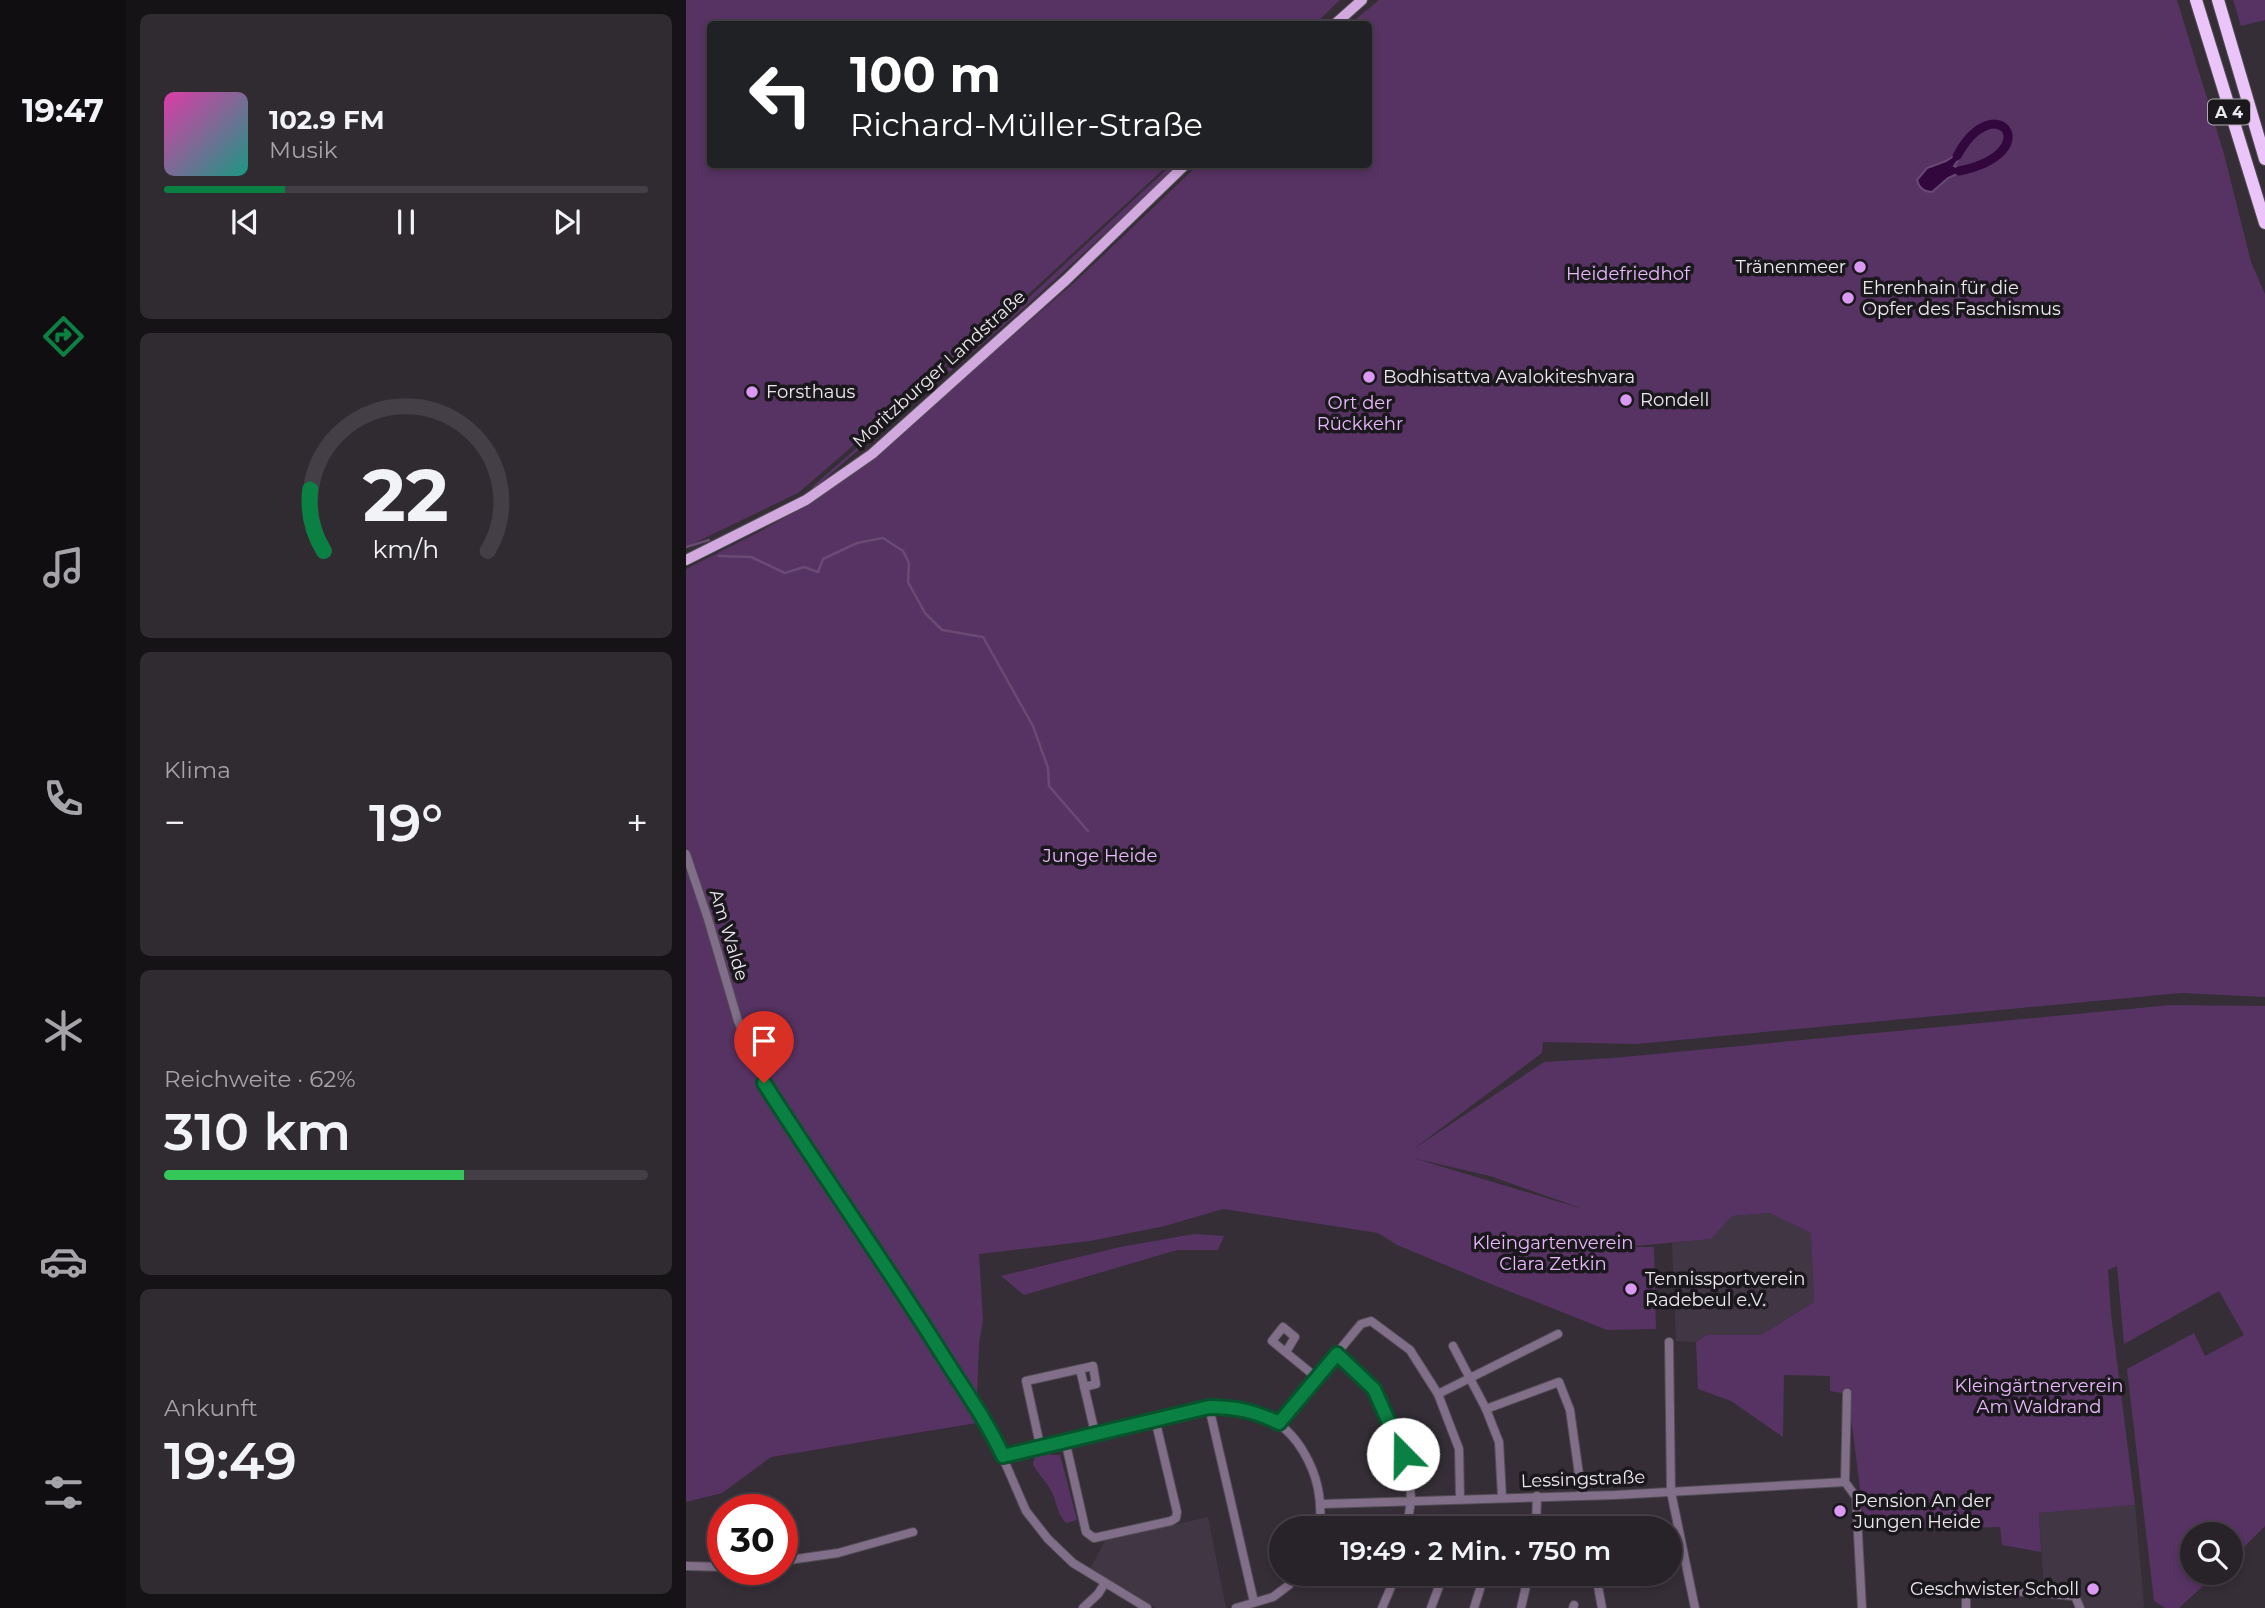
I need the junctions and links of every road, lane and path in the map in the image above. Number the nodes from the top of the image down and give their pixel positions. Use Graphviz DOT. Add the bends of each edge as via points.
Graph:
graph roads {
  1 [pos="1362,0"];
  2 [pos="2196,0"];
  3 [pos="2218,0"];
  4 [pos="1338,21"];
  5 [pos="2265,159"];
  6 [pos="1182,168"];
  7 [pos="2265,223"];
  8 [pos="686,561"];
  9 [pos="686,854"];
  10 [pos="1558,1334"];
  11 [pos="1669,1342"];
  12 [pos="1453,1346"];
  13 [pos="1286,1352"];
  14 [pos="1337,1354"];
  15 [pos="1080,1369"];
  16 [pos="1471,1377"];
  17 [pos="1317,1378"];
  18 [pos="1084,1387"];
  19 [pos="1847,1393"];
  20 [pos="1438,1394"];
  21 [pos="1209,1407"];
  22 [pos="1486,1409"];
  23 [pos="1155,1419"];
  24 [pos="1279,1423"];
  25 [pos="1096,1433"];
  26 [pos="1065,1440"];
  27 [pos="1041,1445"];
  28 [pos="1003,1456"];
  29 [pos="1845,1482"];
  30 [pos="1671,1492"];
  31 [pos="1537,1496"];
  32 [pos="1582,1496"];
  33 [pos="1502,1497"];
  34 [pos="1460,1498"];
  35 [pos="1410,1500"];
  36 [pos="1322,1504"];
  37 [pos="1321,1516"];
  38 [pos="1408,1516"];
  39 [pos="1536,1516"];
  40 [pos="913,1532"];
  41 [pos="798,1558"];
  42 [pos="686,1566"];
  43 [pos="707,1568"];
  44 [pos="1105,1583"];
  45 [pos="1288,1586"];
  46 [pos="1391,1586"];
  47 [pos="1439,1586"];
  48 [pos="1481,1586"];
  49 [pos="1526,1586"];
  50 [pos="1598,1586"];
  51 [pos="1254,1602"];
  52 [pos="1083,1608"];
  53 [pos="1147,1608"];
  54 [pos="1236,1608"];
  55 [pos="1381,1608"];
  56 [pos="1431,1608"];
  57 [pos="1474,1608"];
  58 [pos="1521,1608"];
  59 [pos="1602,1608"];
  60 [pos="1695,1608"];
  61 [pos="1862,1608"];
  62 [pos="1966,1608"];
  63 [pos="2080,1608"];
  1 -- 4 [label="main road"];
  2 -- 7 [label="highway, A 4"];
  3 -- 5 [label="highway, A 4"];
  6 -- 8 [label="main road, Moritzburger Landstraße" via="1066,280 872,454 806,500"];
  9 -- 28 [label="street, Am Walde" via="738,1021 764,1083 908,1299"];
  10 -- 16 [label="street"];
  11 -- 30 [label="street"];
  12 -- 16 [label="street"];
  13 -- 17 [label="street"];
  14 -- 17 [label="street"];
  14 -- 20 [label="street" via="1361,1324 1371,1321 1410,1350"];
  14 -- 35 [label="street" via="1374,1389 1409,1471"];
  15 -- 18 [label="street"];
  15 -- 18 [label="street" via="1093,1366 1096,1384"];
  15 -- 27 [label="street" via="1026,1381"];
  16 -- 20 [label="street"];
  16 -- 22 [label="street"];
  17 -- 24 [label="street"];
  18 -- 25 [label="street"];
  19 -- 29 [label="street"];
  20 -- 34 [label="street" via="1460,1449"];
  21 -- 23 [label="street"];
  21 -- 24 [label="street" via="1236,1407"];
  21 -- 51 [label="street"];
  22 -- 32 [label="street" via="1559,1382 1570,1410"];
  22 -- 33 [label="street" via="1499,1442"];
  23 -- 25 [label="street"];
  23 -- 26 [label="street" via="1177,1512 1171,1521 1090,1536"];
  24 -- 36 [label="street" via="1310,1464"];
  25 -- 26 [label="street"];
  26 -- 27 [label="street"];
  27 -- 28 [label="street"];
  28 -- 44 [label="street, Am Walde" via="1026,1511 1048,1539 1073,1563"];
  29 -- 30 [label="street, Lessingstraße"];
  29 -- 61 [label="street" via="1856,1497"];
  30 -- 32 [label="street, Lessingstraße"];
  30 -- 60 [label="street"];
  31 -- 32 [label="street, Lessingstraße"];
  31 -- 33 [label="street, Lessingstraße"];
  31 -- 39 [label="street"];
  33 -- 34 [label="street, Lessingstraße"];
  34 -- 35 [label="street, Lessingstraße"];
  35 -- 36 [label="street, Lessingstraße"];
  35 -- 38 [label="street"];
  36 -- 37 [label="street"];
  40 -- 41 [label="street" via="838,1553"];
  42 -- 43 [label="street"];
  44 -- 52 [label="street"];
  44 -- 53 [label="street, Am Walde"];
  45 -- 51 [label="street" via="1273,1597"];
  46 -- 55 [label="street"];
  47 -- 56 [label="street"];
  48 -- 57 [label="street"];
  49 -- 58 [label="street"];
  50 -- 59 [label="street"];
  51 -- 54 [label="street"];
  62 -- 63 [label="street" via="1968,1591 1973,1588 2075,1596"];
}
